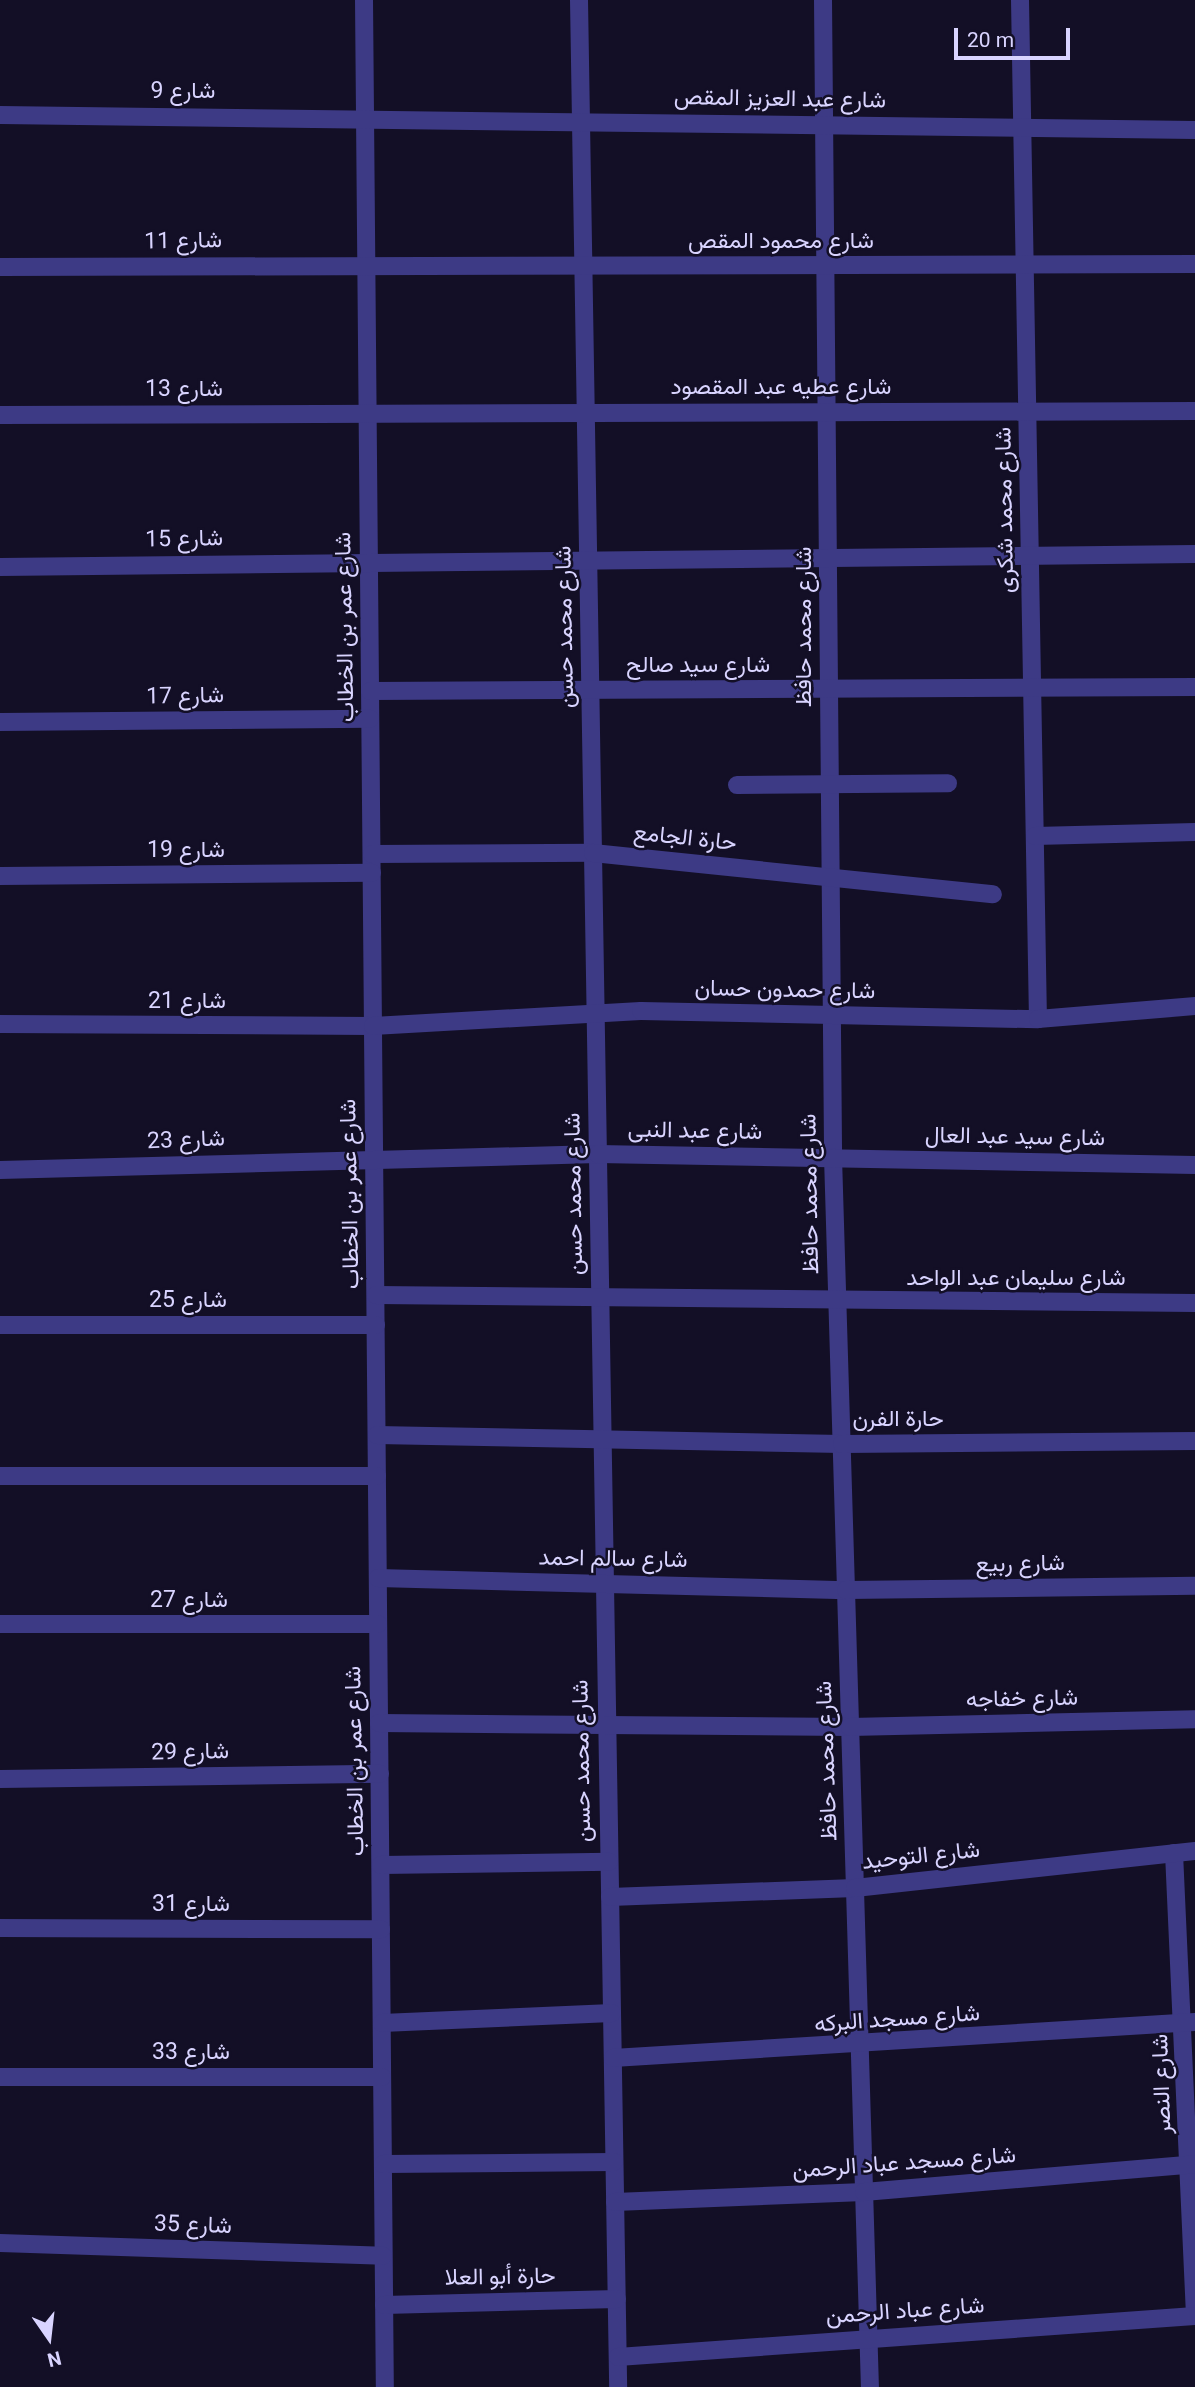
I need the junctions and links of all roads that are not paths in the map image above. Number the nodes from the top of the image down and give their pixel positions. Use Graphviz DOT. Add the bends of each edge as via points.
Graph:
graph roads {
  1 [pos="364,0"];
  2 [pos="579,0"];
  3 [pos="823,0"];
  4 [pos="1020,0"];
  5 [pos="0,115"];
  6 [pos="365,117"];
  7 [pos="581,121"];
  8 [pos="824,124"];
  9 [pos="1022,128"];
  10 [pos="1195,130"];
  11 [pos="366,264"];
  12 [pos="1195,264"];
  13 [pos="1024,265"];
  14 [pos="825,266"];
  15 [pos="0,267"];
  16 [pos="584,267"];
  17 [pos="827,411"];
  18 [pos="1027,411"];
  19 [pos="1195,411"];
  20 [pos="368,412"];
  21 [pos="586,412"];
  22 [pos="0,415"];
  23 [pos="1195,554"];
  24 [pos="1030,555"];
  25 [pos="828,557"];
  26 [pos="589,558"];
  27 [pos="368,560"];
  28 [pos="0,567"];
  29 [pos="1032,687"];
  30 [pos="1195,687"];
  31 [pos="829,688"];
  32 [pos="590,690"];
  33 [pos="370,691"];
  34 [pos="370,719"];
  35 [pos="0,722"];
  36 [pos="948,783"];
  37 [pos="830,784"];
  38 [pos="737,785"];
  39 [pos="1195,832"];
  40 [pos="1035,836"];
  41 [pos="372,853"];
  42 [pos="593,853"];
  43 [pos="372,873"];
  44 [pos="0,876"];
  45 [pos="831,878"];
  46 [pos="993,894"];
  47 [pos="1195,1006"];
  48 [pos="832,1015"];
  49 [pos="596,1016"];
  50 [pos="1038,1019"];
  51 [pos="0,1024"];
  52 [pos="373,1026"];
  53 [pos="598,1154"];
  54 [pos="833,1157"];
  55 [pos="373,1159"];
  56 [pos="1195,1165"];
  57 [pos="0,1170"];
  58 [pos="376,1295"];
  59 [pos="600,1296"];
  60 [pos="837,1302"];
  61 [pos="1195,1303"];
  62 [pos="0,1325"];
  63 [pos="376,1325"];
  64 [pos="377,1435"];
  65 [pos="602,1436"];
  66 [pos="1195,1441"];
  67 [pos="842,1444"];
  68 [pos="0,1476"];
  69 [pos="377,1476"];
  70 [pos="378,1578"];
  71 [pos="603,1584"];
  72 [pos="1195,1586"];
  73 [pos="846,1590"];
  74 [pos="0,1624"];
  75 [pos="378,1624"];
  76 [pos="1195,1719"];
  77 [pos="379,1723"];
  78 [pos="606,1726"];
  79 [pos="850,1727"];
  80 [pos="380,1774"];
  81 [pos="0,1779"];
  82 [pos="1195,1851"];
  83 [pos="1174,1853"];
  84 [pos="609,1861"];
  85 [pos="380,1865"];
  86 [pos="855,1888"];
  87 [pos="610,1897"];
  88 [pos="0,1928"];
  89 [pos="381,1929"];
  90 [pos="612,2013"];
  91 [pos="382,2023"];
  92 [pos="1190,2023"];
  93 [pos="860,2047"];
  94 [pos="613,2058"];
  95 [pos="0,2077"];
  96 [pos="382,2077"];
  97 [pos="614,2162"];
  98 [pos="1192,2163"];
  99 [pos="383,2164"];
  100 [pos="864,2192"];
  101 [pos="615,2202"];
  102 [pos="0,2243"];
  103 [pos="383,2256"];
  104 [pos="617,2299"];
  105 [pos="384,2305"];
  106 [pos="1195,2314"];
  107 [pos="868,2338"];
  108 [pos="618,2357"];
  109 [pos="385,2387"];
  110 [pos="618,2387"];
  111 [pos="870,2387"];
  1 -- 6 [label="street, شارع عمر بن الخطاب"];
  2 -- 7 [label="street, شارع محمد حسن"];
  3 -- 8 [label="street, شارع محمد حافظ"];
  4 -- 9 [label="street, شارع محمد شكرى"];
  5 -- 6 [label="street, شارع 9"];
  6 -- 7 [label="street, شارع عبد العزيز المقص"];
  6 -- 11 [label="street, شارع عمر بن الخطاب"];
  7 -- 8 [label="street, شارع عبد العزيز المقص"];
  7 -- 16 [label="street, شارع محمد حسن"];
  8 -- 9 [label="street, شارع عبد العزيز المقص"];
  8 -- 14 [label="street, شارع محمد حافظ"];
  9 -- 10 [label="street, شارع عبد العزيز المقص"];
  9 -- 13 [label="street, شارع محمد شكرى"];
  11 -- 15 [label="street, شارع 11"];
  11 -- 16 [label="street, شارع محمود المقص"];
  11 -- 20 [label="street, شارع عمر بن الخطاب"];
  12 -- 13 [label="street, شارع محمود المقص"];
  13 -- 14 [label="street, شارع محمود المقص"];
  13 -- 18 [label="street, شارع محمد شكرى"];
  14 -- 16 [label="street, شارع محمود المقص"];
  14 -- 17 [label="street, شارع محمد حافظ"];
  16 -- 21 [label="street, شارع محمد حسن"];
  17 -- 18 [label="street, شارع عطيه عبد المقصود"];
  17 -- 21 [label="street, شارع عطيه عبد المقصود"];
  17 -- 25 [label="street, شارع محمد حافظ"];
  18 -- 19 [label="street, شارع عطيه عبد المقصود"];
  18 -- 24 [label="street, شارع محمد شكرى"];
  20 -- 21 [label="street, شارع عطيه عبد المقصود"];
  20 -- 22 [label="street, شارع 13"];
  20 -- 27 [label="street, شارع عمر بن الخطاب"];
  21 -- 26 [label="street, شارع محمد حسن"];
  23 -- 24 [label="street, شارع 15"];
  24 -- 25 [label="street, شارع 15"];
  24 -- 29 [label="street, شارع محمد شكرى"];
  25 -- 26 [label="street, شارع 15"];
  25 -- 31 [label="street, شارع محمد حافظ"];
  26 -- 27 [label="street, شارع 15"];
  26 -- 32 [label="street, شارع محمد حسن"];
  27 -- 28 [label="street, شارع 15"];
  27 -- 33 [label="street, شارع عمر بن الخطاب"];
  29 -- 30 [label="street, شارع سيد صالح"];
  29 -- 31 [label="street, شارع سيد صالح"];
  29 -- 40 [label="street, شارع محمد شكرى"];
  31 -- 32 [label="street, شارع سيد صالح"];
  31 -- 37 [label="street, شارع محمد حافظ"];
  32 -- 33 [label="street, شارع سيد صالح"];
  32 -- 42 [label="street, شارع محمد حسن"];
  33 -- 34 [label="street, شارع عمر بن الخطاب"];
  34 -- 35 [label="street, شارع 17"];
  34 -- 41 [label="street, شارع عمر بن الخطاب"];
  36 -- 37 [label="street"];
  37 -- 38 [label="street"];
  37 -- 45 [label="street, شارع محمد حافظ"];
  39 -- 40 [label="street"];
  40 -- 50 [label="street, شارع محمد شكرى"];
  41 -- 42 [label="street, حارة الجامع"];
  41 -- 43 [label="street, شارع عمر بن الخطاب"];
  42 -- 45 [label="street, حارة الجامع"];
  42 -- 49 [label="street, شارع محمد حسن"];
  43 -- 44 [label="street, شارع 19"];
  43 -- 52 [label="street, شارع عمر بن الخطاب"];
  45 -- 46 [label="street, حارة الجامع"];
  45 -- 48 [label="street, شارع محمد حافظ"];
  47 -- 50 [label="street, شارع حمدون حسان"];
  48 -- 49 [label="street, شارع حمدون حسان"];
  48 -- 50 [label="street, شارع حمدون حسان"];
  48 -- 54 [label="street, شارع محمد حافظ"];
  49 -- 52 [label="street, شارع حمدون حسان"];
  49 -- 53 [label="street, شارع محمد حسن"];
  51 -- 52 [label="street, شارع 21"];
  52 -- 55 [label="street, شارع عمر بن الخطاب"];
  53 -- 54 [label="street, شارع عبد النبى"];
  53 -- 55 [label="street, شارع عبد النبى"];
  53 -- 59 [label="street, شارع محمد حسن"];
  54 -- 56 [label="street, شارع سيد عبد العال"];
  54 -- 60 [label="street, شارع محمد حافظ"];
  55 -- 57 [label="street, شارع 23"];
  55 -- 58 [label="street, شارع عمر بن الخطاب"];
  58 -- 59 [label="street, شارع سليمان عبد الواحد"];
  58 -- 63 [label="street, شارع عمر بن الخطاب"];
  59 -- 60 [label="street, شارع سليمان عبد الواحد"];
  59 -- 65 [label="street, شارع محمد حسن"];
  60 -- 61 [label="street, شارع سليمان عبد الواحد"];
  60 -- 67 [label="street, شارع محمد حافظ"];
  62 -- 63 [label="street, شارع 25"];
  63 -- 64 [label="street, شارع عمر بن الخطاب"];
  64 -- 65 [label="street, حارة الفرن"];
  64 -- 69 [label="street, شارع عمر بن الخطاب"];
  65 -- 67 [label="street, حارة الفرن"];
  65 -- 71 [label="street, شارع محمد حسن"];
  66 -- 67 [label="street, حارة الفرن"];
  67 -- 73 [label="street, شارع محمد حافظ"];
  68 -- 69 [label="street"];
  69 -- 70 [label="street, شارع عمر بن الخطاب"];
  70 -- 71 [label="street, شارع سالم احمد"];
  70 -- 75 [label="street, شارع عمر بن الخطاب"];
  71 -- 73 [label="street, شارع سالم احمد"];
  71 -- 78 [label="street, شارع محمد حسن"];
  72 -- 73 [label="street, شارع ربيع"];
  73 -- 79 [label="street, شارع محمد حافظ"];
  74 -- 75 [label="street, شارع 27"];
  75 -- 77 [label="street, شارع عمر بن الخطاب"];
  76 -- 79 [label="street, شارع خفاجه"];
  77 -- 78 [label="street, شارع خفاجه"];
  77 -- 80 [label="street, شارع عمر بن الخطاب"];
  78 -- 79 [label="street, شارع خفاجه"];
  78 -- 84 [label="street, شارع محمد حسن"];
  79 -- 86 [label="street, شارع محمد حافظ"];
  80 -- 81 [label="street, شارع 29"];
  80 -- 85 [label="street, شارع عمر بن الخطاب"];
  82 -- 83 [label="street, شارع التوحيد"];
  83 -- 86 [label="street, شارع التوحيد"];
  83 -- 92 [label="street, شارع النصر"];
  84 -- 85 [label="street"];
  84 -- 87 [label="street, شارع محمد حسن"];
  85 -- 89 [label="street, شارع عمر بن الخطاب"];
  86 -- 87 [label="street, شارع التوحيد"];
  86 -- 93 [label="street, شارع محمد حافظ"];
  87 -- 90 [label="street, شارع محمد حسن"];
  88 -- 89 [label="street, شارع 31"];
  89 -- 91 [label="street, شارع عمر بن الخطاب"];
  90 -- 91 [label="street"];
  90 -- 94 [label="street, شارع محمد حسن"];
  91 -- 96 [label="street, شارع عمر بن الخطاب"];
  92 -- 93 [label="street, شارع مسجد البركه"];
  92 -- 98 [label="street, شارع النصر"];
  93 -- 94 [label="street, شارع مسجد البركه"];
  93 -- 100 [label="street, شارع محمد حافظ"];
  94 -- 97 [label="street, شارع محمد حسن"];
  95 -- 96 [label="street, شارع 33"];
  96 -- 99 [label="street, شارع عمر بن الخطاب"];
  97 -- 99 [label="street"];
  97 -- 101 [label="street, شارع محمد حسن"];
  98 -- 100 [label="street, شارع مسجد عباد الرحمن"];
  98 -- 106 [label="street, شارع النصر"];
  99 -- 103 [label="street, شارع عمر بن الخطاب"];
  100 -- 101 [label="street, شارع مسجد عباد الرحمن"];
  100 -- 107 [label="street, شارع محمد حافظ"];
  101 -- 104 [label="street, شارع محمد حسن"];
  102 -- 103 [label="street, شارع 35"];
  103 -- 105 [label="street, شارع عمر بن الخطاب"];
  104 -- 105 [label="street, حارة أبو العلا"];
  104 -- 108 [label="street, شارع محمد حسن"];
  105 -- 109 [label="street, شارع عمر بن الخطاب"];
  106 -- 107 [label="street, شارع عباد الرحمن"];
  107 -- 108 [label="street, شارع عباد الرحمن"];
  107 -- 111 [label="street, شارع محمد حافظ"];
  108 -- 110 [label="street, شارع محمد حسن"];
}
